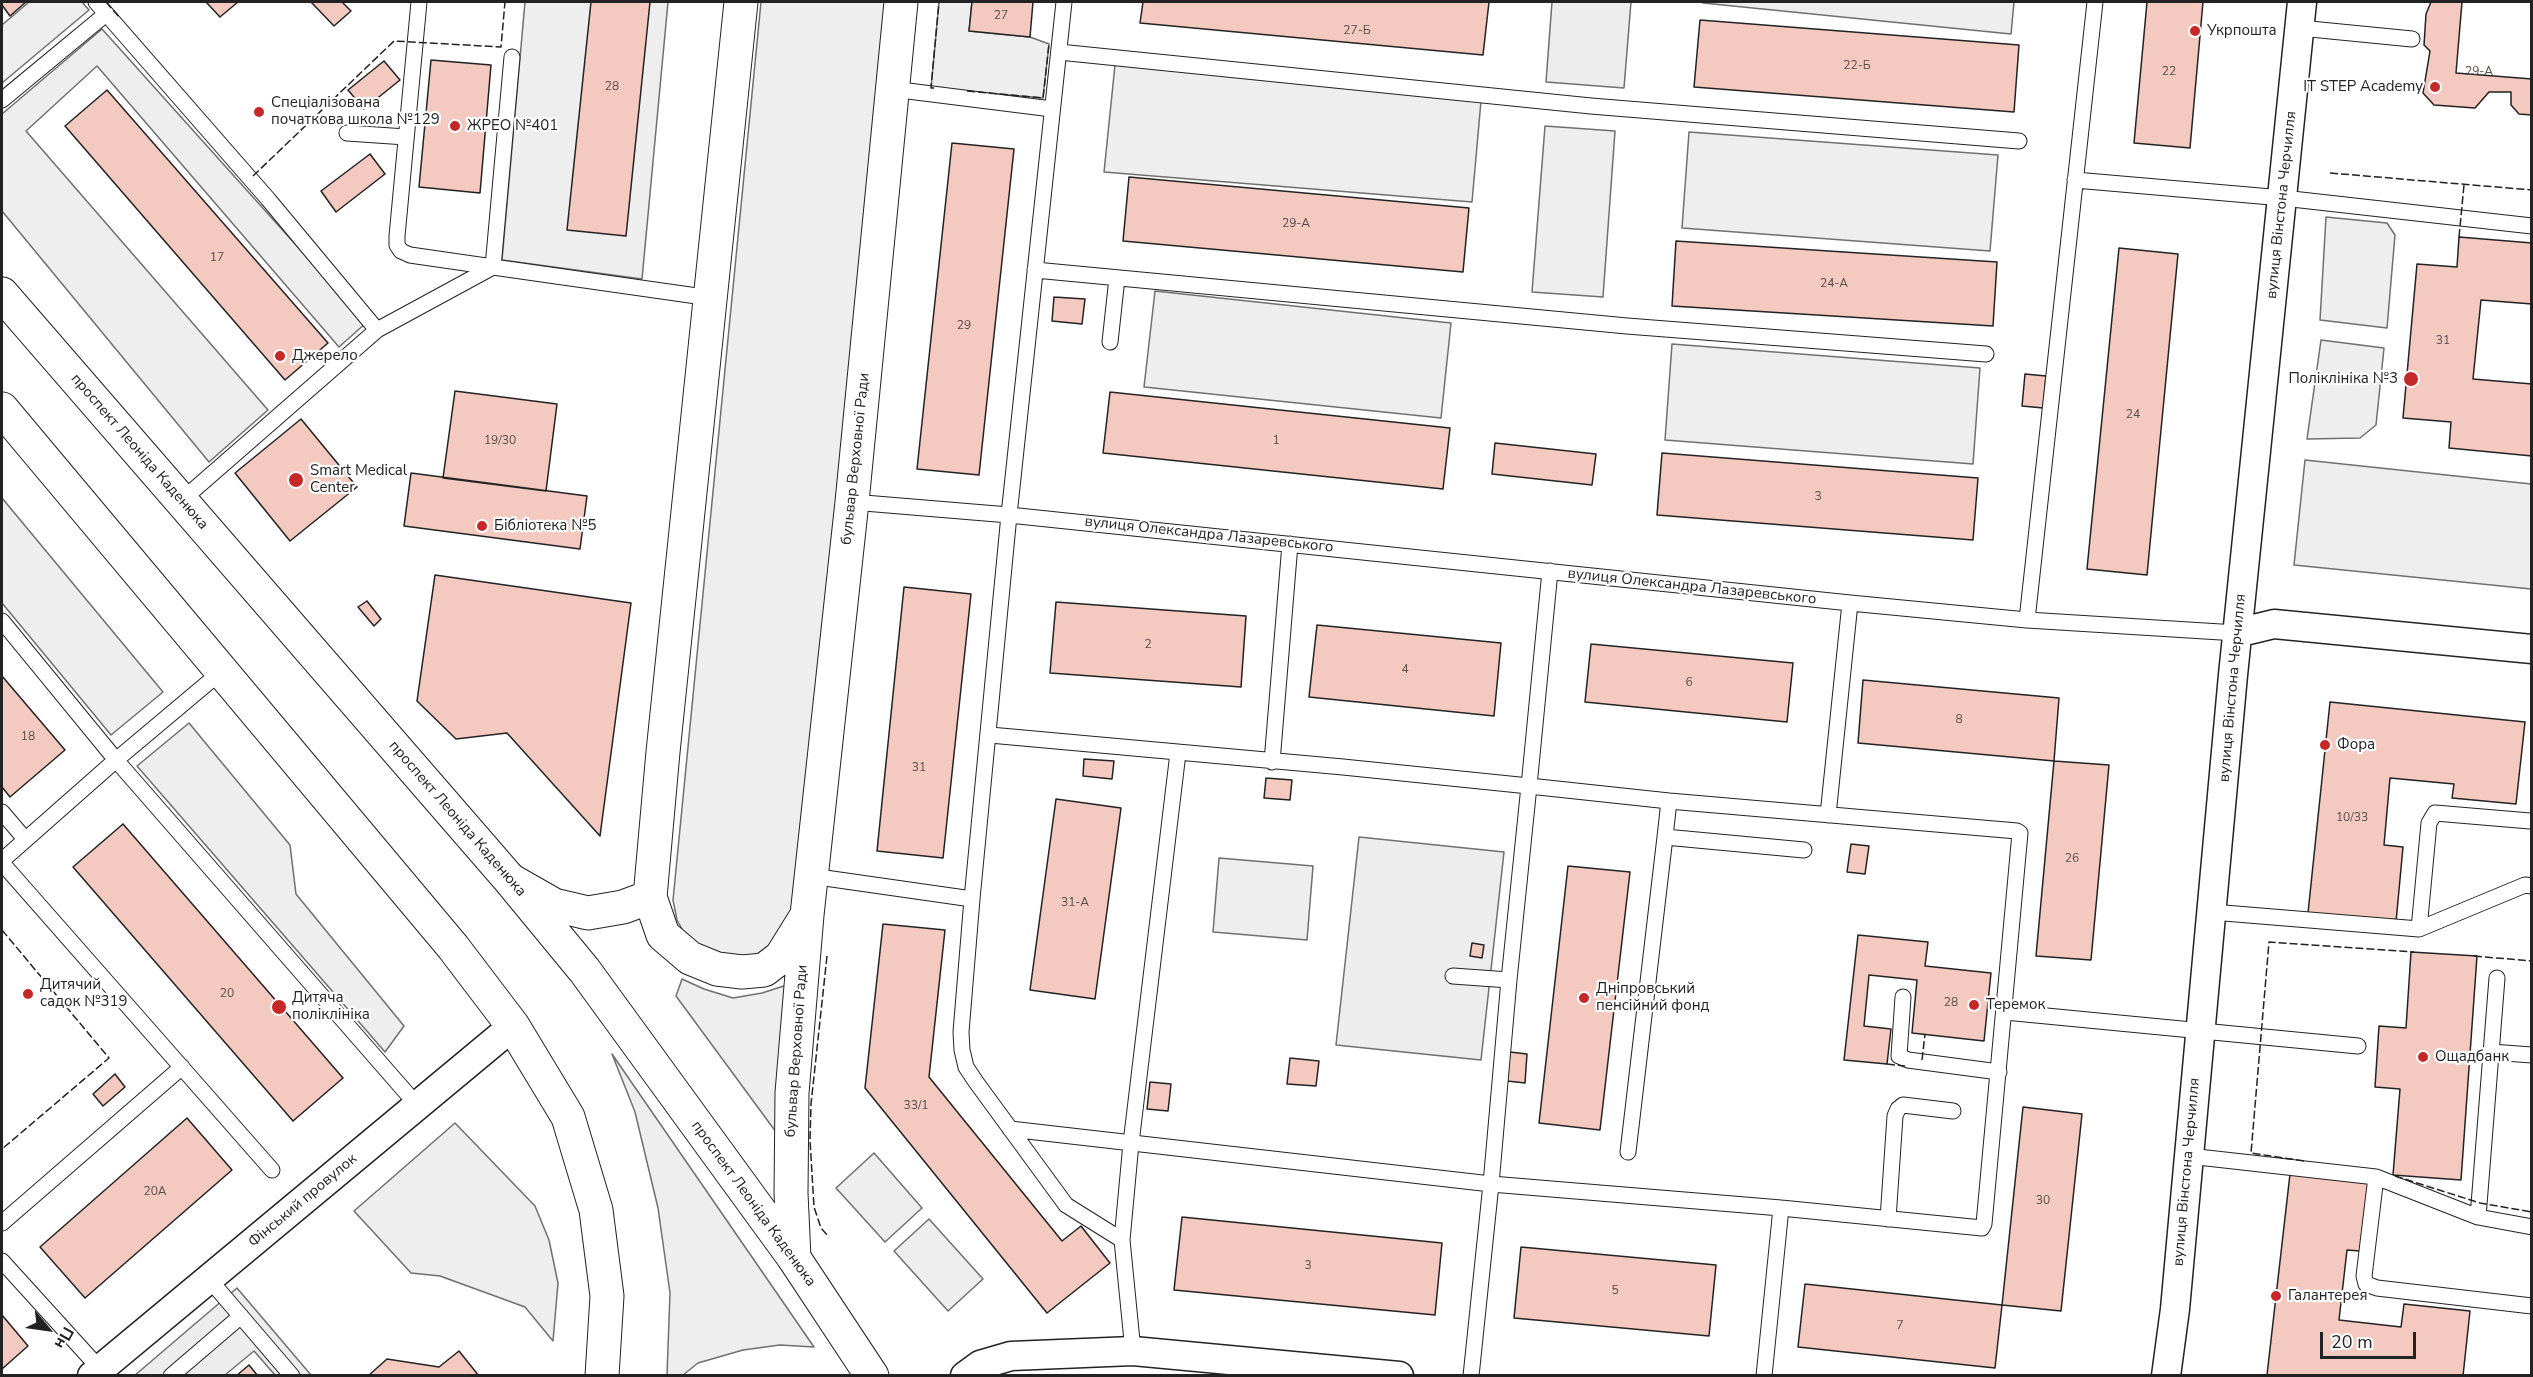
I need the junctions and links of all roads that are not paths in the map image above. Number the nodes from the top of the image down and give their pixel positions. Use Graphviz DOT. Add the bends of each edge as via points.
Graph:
graph roads {
  1 [pos="96,2"];
  2 [pos="419,2"];
  3 [pos="741,2"];
  4 [pos="901,2"];
  5 [pos="1064,2"];
  6 [pos="2095,2"];
  7 [pos="106,14"];
  8 [pos="2301,15"];
  9 [pos="2412,39"];
  10 [pos="1059,52"];
  11 [pos="512,57"];
  12 [pos="892,89"];
  13 [pos="2,100"];
  14 [pos="1052,109"];
  15 [pos="348,133"];
  16 [pos="406,137"];
  17 [pos="2019,141"];
  18 [pos="2075,180"];
  19 [pos="2283,198"];
  20 [pos="2532,226"];
  21 [pos="493,267"];
  22 [pos="1035,270"];
  23 [pos="1117,278"];
  24 [pos="2,294"];
  25 [pos="711,298"];
  26 [pos="377,330"];
  27 [pos="1110,342"];
  28 [pos="1986,354"];
  29 [pos="2,409"];
  30 [pos="181,501"];
  31 [pos="852,502"];
  32 [pos="1009,515"];
  33 [pos="1290,544"];
  34 [pos="1550,571"];
  35 [pos="1850,603"];
  36 [pos="2027,620"];
  37 [pos="2,621"];
  38 [pos="2237,633"];
  39 [pos="2532,649"];
  40 [pos="222,671"];
  41 [pos="990,735"];
  42 [pos="1178,753"];
  43 [pos="116,760"];
  44 [pos="1272,762"];
  45 [pos="1529,786"];
  46 [pos="1669,801"];
  47 [pos="2,812"];
  48 [pos="1828,815"];
  49 [pos="2530,821"];
  50 [pos="1665,837"];
  51 [pos="25,839"];
  52 [pos="1804,850"];
  53 [pos="811,876"];
  54 [pos="510,880"];
  55 [pos="2532,886"];
  56 [pos="650,897"];
  57 [pos="972,899"];
  58 [pos="2212,912"];
  59 [pos="807,915"];
  60 [pos="2419,929"];
  61 [pos="1453,976"];
  62 [pos="2497,978"];
  63 [pos="1509,980"];
  64 [pos="1903,997"];
  65 [pos="2005,1012"];
  66 [pos="513,1026"];
  67 [pos="2201,1032"];
  68 [pos="2358,1046"];
  69 [pos="2492,1052"];
  70 [pos="2532,1055"];
  71 [pos="182,1067"];
  72 [pos="1999,1072"];
  73 [pos="417,1105"];
  74 [pos="1953,1111"];
  75 [pos="1010,1129"];
  76 [pos="1131,1143"];
  77 [pos="1628,1152"];
  78 [pos="2189,1156"];
  79 [pos="272,1170"];
  80 [pos="2376,1177"];
  81 [pos="1491,1184"];
  82 [pos="1781,1208"];
  83 [pos="2478,1217"];
  84 [pos="1888,1219"];
  85 [pos="2,1223"];
  86 [pos="2532,1227"];
  87 [pos="1122,1240"];
  88 [pos="794,1258"];
  89 [pos="2,1261"];
  90 [pos="209,1279"];
  91 [pos="2532,1306"];
  92 [pos="241,1316"];
  93 [pos="1133,1351"];
  94 [pos="96,1372"];
  95 [pos="171,1376"];
  96 [pos="292,1376"];
  97 [pos="602,1376"];
  98 [pos="873,1376"];
  99 [pos="965,1376"];
  100 [pos="1399,1376"];
  101 [pos="1471,1376"];
  102 [pos="1764,1376"];
  103 [pos="2166,1376"];
  1 -- 7 [label="lane"];
  2 -- 16 [label="lane"];
  3 -- 25 [label="main road, бульвар Верховної Ради"];
  4 -- 12 [label="main road, бульвар Верховної Ради"];
  5 -- 10 [label="lane"];
  6 -- 18 [label="lane"];
  7 -- 13 [label="lane"];
  7 -- 26 [label="lane"];
  8 -- 9 [label="lane"];
  8 -- 19 [label="street, вулиця Вінстона Черчилля"];
  10 -- 14 [label="lane"];
  10 -- 17 [label="lane" via="1591,106"];
  11 -- 21 [label="lane"];
  12 -- 14 [label="lane"];
  12 -- 31 [label="main road, бульвар Верховної Ради"];
  14 -- 22 [label="lane"];
  15 -- 16 [label="lane"];
  16 -- 21 [label="lane" via="397,236 401,251"];
  18 -- 19 [label="lane"];
  18 -- 36 [label="lane"];
  19 -- 20 [label="lane"];
  19 -- 38 [label="street, вулиця Вінстона Черчилля"];
  21 -- 25 [label="lane"];
  21 -- 26 [label="lane"];
  22 -- 23 [label="lane"];
  22 -- 32 [label="lane"];
  23 -- 27 [label="lane"];
  23 -- 28 [label="lane" via="1627,326"];
  24 -- 30 [label="main road, проспект Леоніда Каденюка"];
  25 -- 56 [label="main road, бульвар Верховної Ради"];
  26 -- 30 [label="lane"];
  29 -- 40 [label="main road"];
  30 -- 54 [label="main road, проспект Леоніда Каденюка"];
  31 -- 32 [label="lane, вулиця Олександра Лазаревського"];
  31 -- 53 [label="main road, бульвар Верховної Ради"];
  32 -- 33 [label="lane, вулиця Олександра Лазаревського"];
  32 -- 41 [label="lane"];
  33 -- 34 [label="lane, вулиця Олександра Лазаревського"];
  33 -- 44 [label="lane"];
  34 -- 35 [label="lane, вулиця Олександра Лазаревського"];
  34 -- 45 [label="lane"];
  35 -- 36 [label="lane, вулиця Олександра Лазаревського"];
  35 -- 48 [label="lane"];
  36 -- 38 [label="lane, вулиця Олександра Лазаревського"];
  37 -- 43 [label="lane"];
  38 -- 39 [label="street, вулиця Олександра Лазаревського" via="2274,624"];
  38 -- 58 [label="street, вулиця Вінстона Черчилля"];
  40 -- 43 [label="lane"];
  40 -- 66 [label="main road" via="453,947"];
  41 -- 42 [label="lane"];
  41 -- 57 [label="lane"];
  42 -- 44 [label="lane"];
  42 -- 76 [label="lane"];
  43 -- 51 [label="lane"];
  43 -- 73 [label="lane"];
  44 -- 45 [label="lane"];
  45 -- 46 [label="lane"];
  45 -- 63 [label="lane"];
  46 -- 48 [label="lane"];
  46 -- 50 [label="lane"];
  47 -- 51 [label="lane"];
  48 -- 65 [label="lane" via="2020,833"];
  49 -- 60 [label="lane" via="2435,813 2431,817"];
  50 -- 52 [label="lane"];
  50 -- 77 [label="lane"];
  51 -- 71 [label="lane" via="3,864"];
  53 -- 57 [label="lane"];
  53 -- 59 [label="main road, бульвар Верховної Ради"];
  54 -- 56 [label="main road" via="555,905 588,913"];
  54 -- 88 [label="main road, проспект Леоніда Каденюка" via="585,971"];
  55 -- 60 [label="lane" via="2525,885"];
  56 -- 59 [label="main road, бульвар Верховної Ради" via="663,935 690,958 717,969 742,972 764,970 781,957"];
  57 -- 75 [label="lane" via="962,1050 966,1066"];
  58 -- 60 [label="lane"];
  58 -- 67 [label="street, вулиця Вінстона Черчилля"];
  59 -- 88 [label="main road, бульвар Верховної Ради" via="792,1093"];
  61 -- 63 [label="lane"];
  62 -- 69 [label="lane"];
  63 -- 81 [label="lane"];
  64 -- 72 [label="lane" via="1899,1056"];
  65 -- 67 [label="lane"];
  65 -- 72 [label="lane"];
  66 -- 73 [label="street, Фінський провулок"];
  66 -- 97 [label="main road" via="568,1117 596,1210 607,1296"];
  67 -- 68 [label="lane"];
  67 -- 78 [label="street, вулиця Вінстона Черчилля"];
  69 -- 70 [label="lane"];
  69 -- 83 [label="lane"];
  71 -- 79 [label="lane"];
  71 -- 85 [label="lane"];
  72 -- 84 [label="lane" via="1982,1228"];
  73 -- 90 [label="street, Фінський провулок"];
  74 -- 84 [label="lane" via="1903,1106 1898,1109"];
  75 -- 76 [label="lane"];
  75 -- 87 [label="lane" via="1066,1205"];
  76 -- 81 [label="lane"];
  76 -- 87 [label="lane"];
  78 -- 80 [label="lane"];
  78 -- 103 [label="street, вулиця Вінстона Черчилля"];
  80 -- 83 [label="lane"];
  80 -- 91 [label="lane" via="2366,1284"];
  81 -- 82 [label="lane"];
  81 -- 101 [label="lane"];
  82 -- 84 [label="lane"];
  82 -- 102 [label="lane"];
  83 -- 86 [label="lane"];
  87 -- 93 [label="lane"];
  88 -- 98 [label="main road, проспект Леоніда Каденюка"];
  89 -- 94 [label="lane"];
  90 -- 92 [label="lane"];
  90 -- 94 [label="street, Фінський провулок"];
  92 -- 95 [label="lane"];
  92 -- 96 [label="lane"];
  93 -- 99 [label="street" via="1011,1356 980,1365"];
  93 -- 100 [label="street"];
}
